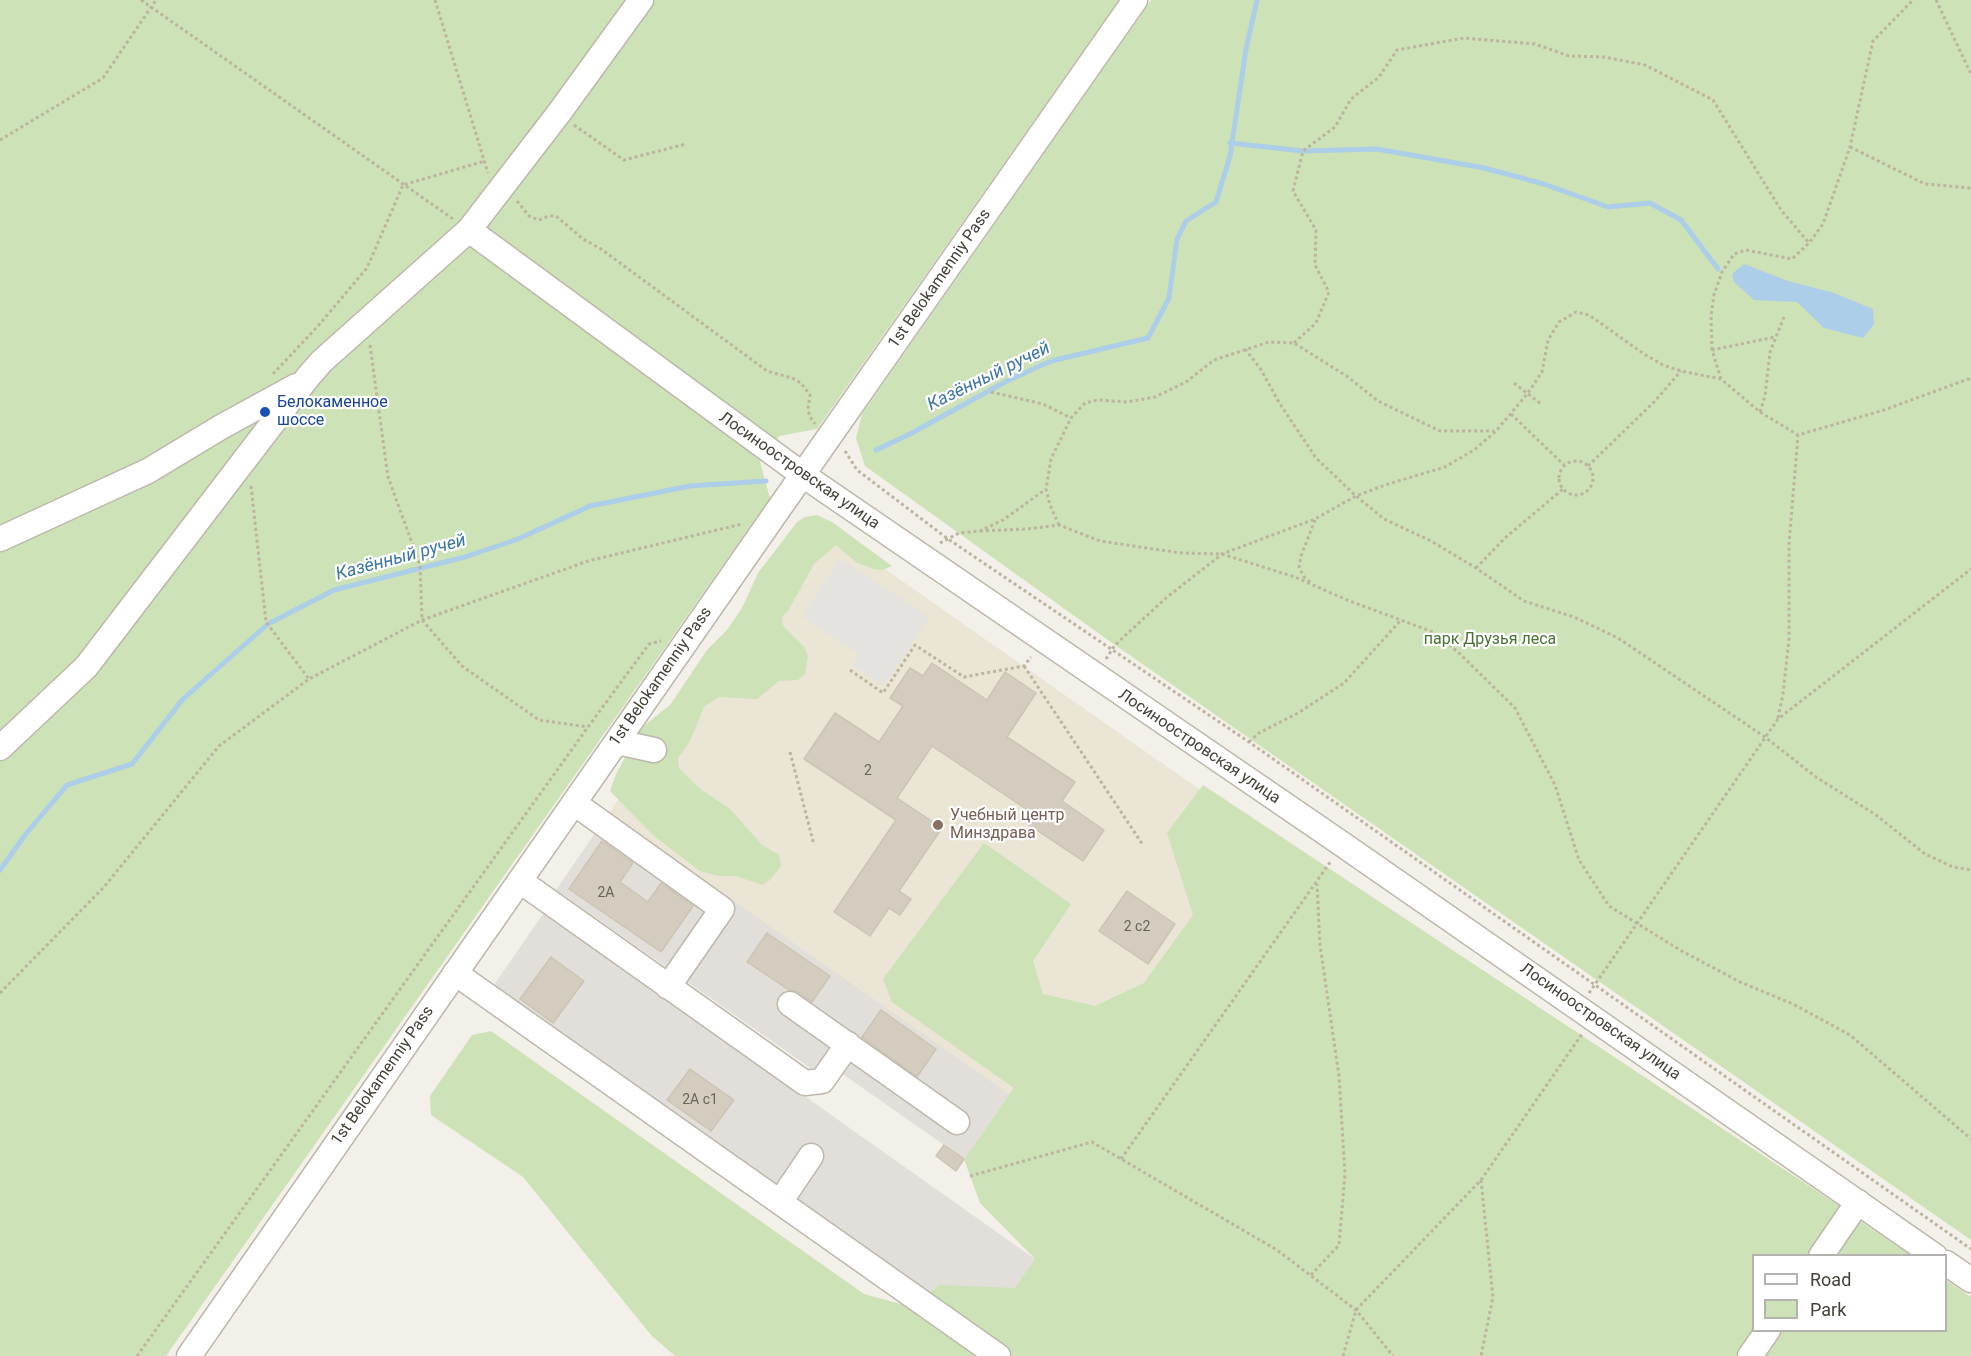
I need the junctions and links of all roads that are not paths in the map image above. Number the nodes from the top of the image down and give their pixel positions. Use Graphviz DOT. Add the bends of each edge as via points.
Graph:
graph roads {
  1 [pos="641,0"];
  2 [pos="1135,0"];
  3 [pos="469,230"];
  4 [pos="308,376"];
  5 [pos="803,475"];
  6 [pos="0,539"];
  7 [pos="616,742"];
  8 [pos="0,748"];
  9 [pos="654,750"];
  10 [pos="574,803"];
  11 [pos="520,881"];
  12 [pos="455,973"];
  13 [pos="668,987"];
  14 [pos="790,1004"];
  15 [pos="848,1044"];
  16 [pos="957,1122"];
  17 [pos="811,1156"];
  18 [pos="780,1202"];
  19 [pos="1858,1202"];
  20 [pos="1822,1254"];
  21 [pos="1932,1254"];
  22 [pos="1947,1264"];
  23 [pos="1971,1280"];
  24 [pos="1767,1332"];
  25 [pos="189,1356"];
  26 [pos="998,1356"];
  27 [pos="1750,1356"];
  1 -- 3 [label="street"];
  2 -- 5 [label="street, 1st Belokamenniy Pass"];
  3 -- 4 [label="street"];
  3 -- 5 [label="street, Лосиноостровская улица"];
  4 -- 6 [label="street" via="148,471"];
  4 -- 8 [label="street" via="87,667"];
  5 -- 7 [label="street, 1st Belokamenniy Pass"];
  5 -- 19 [label="street, Лосиноостровская улица"];
  7 -- 9 [label="street"];
  7 -- 10 [label="street, 1st Belokamenniy Pass"];
  10 -- 11 [label="street, 1st Belokamenniy Pass"];
  10 -- 13 [label="street" via="722,909"];
  11 -- 12 [label="street, 1st Belokamenniy Pass"];
  11 -- 13 [label="street"];
  12 -- 18 [label="street"];
  12 -- 25 [label="street, 1st Belokamenniy Pass"];
  13 -- 15 [label="street" via="805,1083 822,1081"];
  14 -- 15 [label="street"];
  15 -- 16 [label="street"];
  17 -- 18 [label="street"];
  18 -- 26 [label="street"];
  19 -- 20 [label="street"];
  19 -- 21 [label="street, Лосиноостровская улица"];
  22 -- 23 [label="street"];
  24 -- 27 [label="street"];
}
